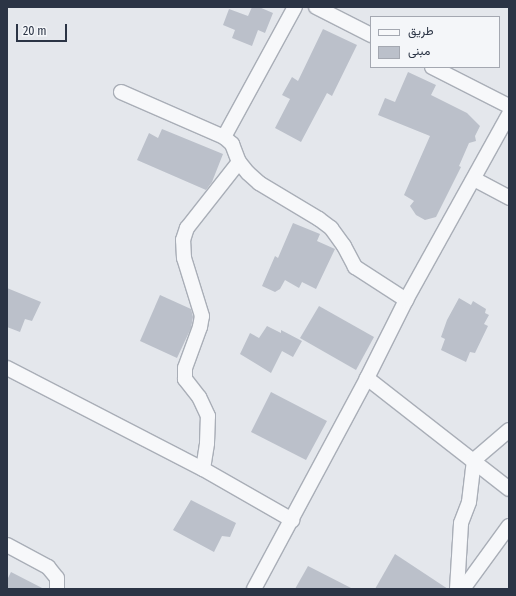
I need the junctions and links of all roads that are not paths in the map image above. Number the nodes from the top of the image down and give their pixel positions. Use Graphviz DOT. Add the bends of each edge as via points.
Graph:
graph roads {
  1 [pos="295,7"];
  2 [pos="316,7"];
  3 [pos="370,34"];
  4 [pos="434,68"];
  5 [pos="122,92"];
  6 [pos="509,106"];
  7 [pos="509,114"];
  8 [pos="224,137"];
  9 [pos="240,162"];
  10 [pos="474,179"];
  11 [pos="509,198"];
  12 [pos="406,300"];
  13 [pos="7,368"];
  14 [pos="367,378"];
  15 [pos="509,430"];
  16 [pos="474,460"];
  17 [pos="202,469"];
  18 [pos="509,489"];
  19 [pos="292,520"];
  20 [pos="509,526"];
  21 [pos="7,545"];
  22 [pos="57,589"];
  23 [pos="254,589"];
  24 [pos="457,589"];
  25 [pos="463,589"];
  1 -- 8 [label="street"];
  2 -- 3 [label="street"];
  4 -- 6 [label="street"];
  5 -- 8 [label="street"];
  7 -- 10 [label="street"];
  8 -- 9 [label="street" via="232,144"];
  9 -- 12 [label="street" via="259,183 331,228 355,267"];
  9 -- 17 [label="street" via="188,228 183,240 184,258 202,316 185,368 185,379 199,397 208,416 207,443"];
  10 -- 11 [label="street"];
  10 -- 12 [label="street"];
  12 -- 14 [label="street"];
  13 -- 17 [label="street"];
  14 -- 16 [label="street"];
  14 -- 19 [label="street"];
  15 -- 16 [label="street"];
  16 -- 18 [label="street"];
  16 -- 24 [label="street" via="469,502 461,523"];
  17 -- 19 [label="street"];
  19 -- 23 [label="street"];
  20 -- 25 [label="street"];
  21 -- 22 [label="street" via="48,567 57,578"];
}
